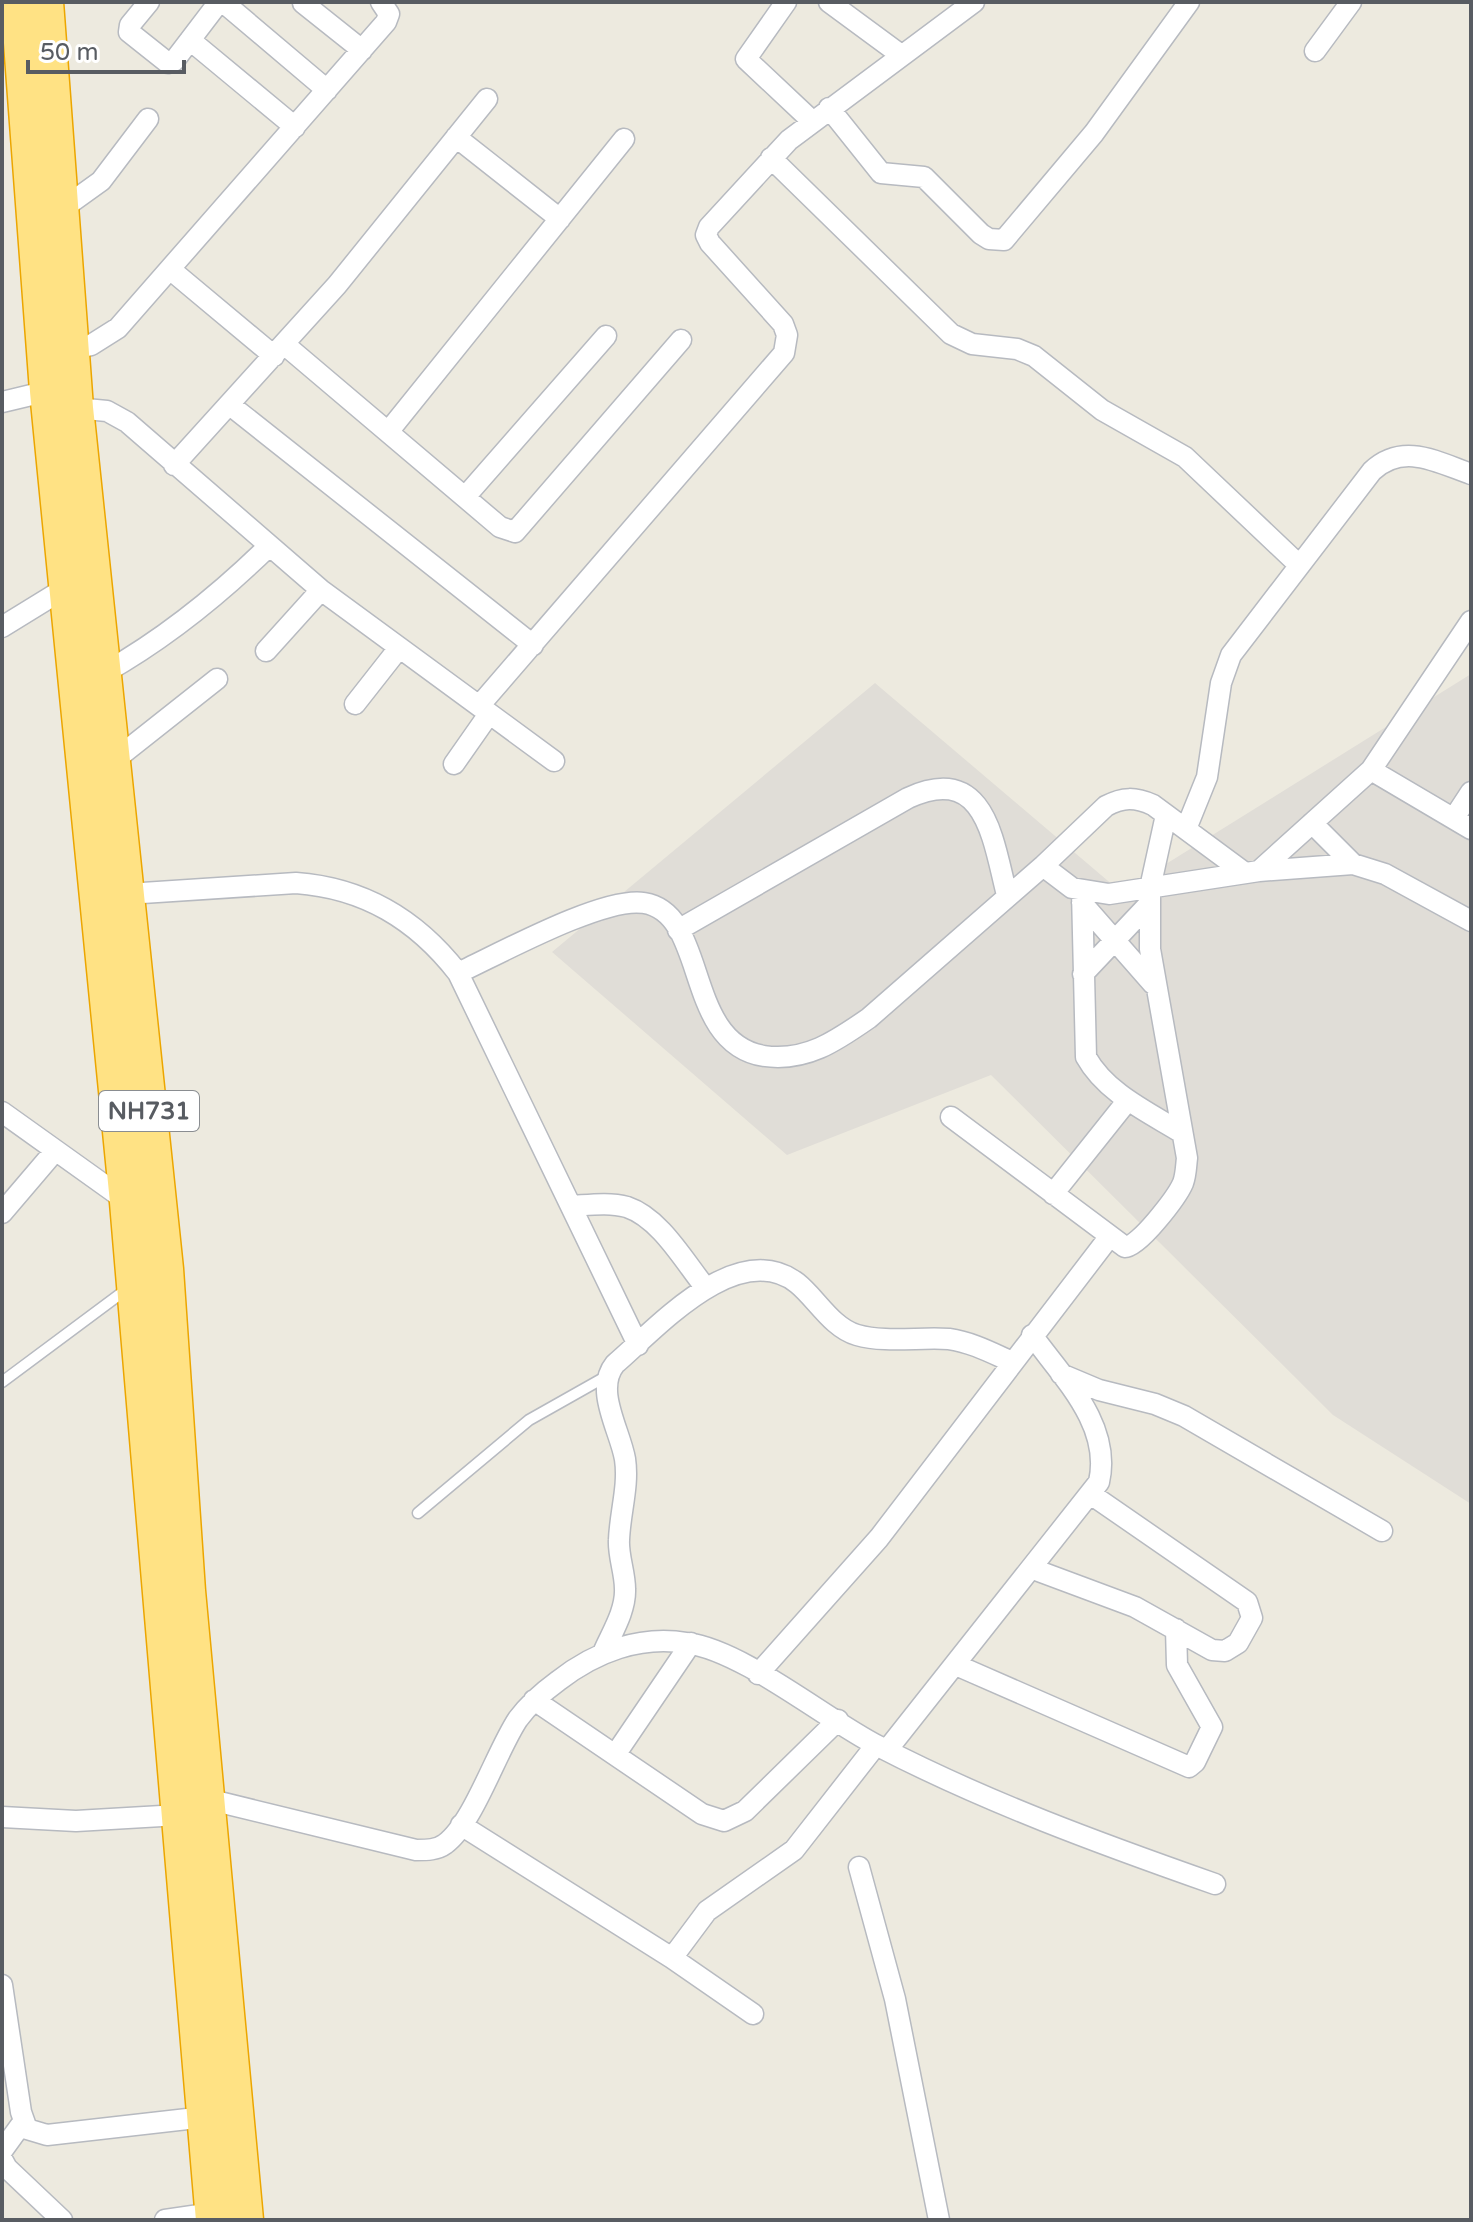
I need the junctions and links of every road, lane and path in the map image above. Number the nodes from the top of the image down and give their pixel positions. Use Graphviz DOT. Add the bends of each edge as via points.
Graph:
graph roads {
  1 [pos="19,2"];
  2 [pos="45,2"];
  3 [pos="149,2"];
  4 [pos="221,2"];
  5 [pos="381,2"];
  6 [pos="786,2"];
  7 [pos="829,2"];
  8 [pos="974,2"];
  9 [pos="1189,2"];
  10 [pos="1351,2"];
  11 [pos="303,3"];
  12 [pos="190,40"];
  13 [pos="362,50"];
  14 [pos="1315,51"];
  15 [pos="901,55"];
  16 [pos="327,90"];
  17 [pos="13,91"];
  18 [pos="487,99"];
  19 [pos="821,115"];
  20 [pos="148,119"];
  21 [pos="295,127"];
  22 [pos="456,137"];
  23 [pos="624,139"];
  24 [pos="771,158"];
  25 [pos="62,209"];
  26 [pos="560,219"];
  27 [pos="171,270"];
  28 [pos="606,336"];
  29 [pos="681,340"];
  30 [pos="279,350"];
  31 [pos="60,376"];
  32 [pos="2,402"];
  33 [pos="230,405"];
  34 [pos="388,432"];
  35 [pos="174,465"];
  36 [pos="1471,474"];
  37 [pos="465,497"];
  38 [pos="269,546"];
  39 [pos="1299,565"];
  40 [pos="67,587"];
  41 [pos="321,590"];
  42 [pos="1471,621"];
  43 [pos="2,627"];
  44 [pos="533,645"];
  45 [pos="399,648"];
  46 [pos="266,651"];
  47 [pos="104,673"];
  48 [pos="217,679"];
  49 [pos="355,704"];
  50 [pos="484,710"];
  51 [pos="554,761"];
  52 [pos="112,762"];
  53 [pos="454,764"];
  54 [pos="1371,770"];
  55 [pos="1471,792"];
  56 [pos="1166,815"];
  57 [pos="1312,823"];
  58 [pos="1462,824"];
  59 [pos="1186,829"];
  60 [pos="1353,864"];
  61 [pos="1043,866"];
  62 [pos="1252,872"];
  63 [pos="127,894"];
  64 [pos="1007,895"];
  65 [pos="1150,895"];
  66 [pos="1082,897"];
  67 [pos="1471,921"];
  68 [pos="678,930"];
  69 [pos="1116,939"];
  70 [pos="458,973"];
  71 [pos="1083,974"];
  72 [pos="1155,987"];
  73 [pos="1128,1100"];
  74 [pos="2,1112"];
  75 [pos="951,1117"];
  76 [pos="1182,1133"];
  77 [pos="54,1152"];
  78 [pos="1053,1194"];
  79 [pos="128,1202"];
  80 [pos="571,1206"];
  81 [pos="2,1213"];
  82 [pos="1110,1236"];
  83 [pos="135,1283"];
  84 [pos="705,1287"];
  85 [pos="1032,1335"];
  86 [pos="638,1345"];
  87 [pos="1012,1362"];
  88 [pos="1060,1374"];
  89 [pos="607,1376"];
  90 [pos="2,1382"];
  91 [pos="1092,1495"];
  92 [pos="418,1513"];
  93 [pos="1382,1531"];
  94 [pos="1033,1569"];
  95 [pos="1176,1629"];
  96 [pos="691,1643"];
  97 [pos="603,1653"];
  98 [pos="956,1665"];
  99 [pos="758,1674"];
  100 [pos="534,1700"];
  101 [pos="838,1720"];
  102 [pos="882,1748"];
  103 [pos="615,1755"];
  104 [pos="193,1807"];
  105 [pos="2,1817"];
  106 [pos="461,1825"];
  107 [pos="859,1867"];
  108 [pos="1215,1884"];
  109 [pos="672,1958"];
  110 [pos="2,1985"];
  111 [pos="753,2014"];
  112 [pos="6,2040"];
  113 [pos="205,2117"];
  114 [pos="23,2122"];
  115 [pos="2,2151"];
  116 [pos="2,2159"];
  117 [pos="224,2218"];
  118 [pos="62,2220"];
  119 [pos="165,2220"];
  120 [pos="939,2220"];
  1 -- 17 [label="highway, NH731"];
  2 -- 25 [label="highway, NH731"];
  3 -- 12 [label="street" via="130,25 132,38 168,63"];
  4 -- 12 [label="street"];
  4 -- 16 [label="street"];
  5 -- 13 [label="street" via="389,18"];
  6 -- 19 [label="street" via="746,59"];
  7 -- 15 [label="street"];
  8 -- 15 [label="street"];
  9 -- 19 [label="street" via="1094,133 1004,240 981,234 924,177 881,173"];
  10 -- 14 [label="street"];
  11 -- 13 [label="street"];
  12 -- 21 [label="street"];
  13 -- 16 [label="street"];
  15 -- 19 [label="street"];
  16 -- 21 [label="street"];
  17 -- 31 [label="highway, NH731"];
  18 -- 22 [label="street"];
  19 -- 24 [label="street"];
  20 -- 25 [label="street" via="101,181"];
  21 -- 27 [label="street"];
  22 -- 26 [label="street"];
  22 -- 30 [label="street"];
  23 -- 26 [label="street"];
  24 -- 39 [label="street" via="951,334 972,344 1034,356 1102,410 1185,457"];
  24 -- 44 [label="street" via="706,235 783,324 784,353"];
  25 -- 31 [label="highway, NH731"];
  26 -- 34 [label="street"];
  27 -- 30 [label="street"];
  27 -- 31 [label="street" via="108,336"];
  28 -- 37 [label="street"];
  29 -- 37 [label="street" via="518,531 500,527"];
  30 -- 33 [label="street"];
  30 -- 34 [label="street"];
  31 -- 32 [label="street"];
  31 -- 35 [label="street"];
  31 -- 40 [label="highway, NH731"];
  31 -- 47 [label="highway, NH731"];
  33 -- 35 [label="street"];
  33 -- 44 [label="street"];
  34 -- 37 [label="street"];
  35 -- 38 [label="street"];
  36 -- 39 [label="street" via="1422,457 1393,456 1372,471"];
  38 -- 41 [label="street"];
  38 -- 47 [label="street" via="183,623"];
  39 -- 59 [label="street" via="1225,667 1207,777"];
  40 -- 43 [label="street"];
  40 -- 79 [label="highway, NH731"];
  41 -- 45 [label="street"];
  41 -- 46 [label="street"];
  42 -- 54 [label="street"];
  44 -- 50 [label="street"];
  45 -- 49 [label="street"];
  45 -- 50 [label="street"];
  47 -- 52 [label="highway, NH731"];
  48 -- 52 [label="street"];
  50 -- 51 [label="street"];
  50 -- 53 [label="street"];
  52 -- 63 [label="highway, NH731"];
  54 -- 57 [label="street"];
  54 -- 58 [label="street"];
  55 -- 58 [label="street"];
  56 -- 59 [label="street"];
  56 -- 61 [label="street" via="1141,799 1117,800"];
  56 -- 65 [label="street"];
  57 -- 60 [label="street"];
  57 -- 62 [label="street"];
  59 -- 62 [label="street"];
  60 -- 62 [label="street"];
  60 -- 67 [label="street" via="1385,874"];
  61 -- 64 [label="street"];
  61 -- 66 [label="street"];
  62 -- 65 [label="street"];
  63 -- 70 [label="street" via="323,885 383,905 438,947"];
  63 -- 104 [label="highway, NH731" via="165,1269 187,1591"];
  64 -- 68 [label="street" via="977,803 960,791 936,788 908,798"];
  64 -- 68 [label="street" via="869,1018 799,1057 758,1055 722,1033"];
  65 -- 66 [label="street"];
  65 -- 69 [label="street"];
  65 -- 72 [label="street"];
  66 -- 69 [label="street"];
  66 -- 71 [label="street"];
  68 -- 70 [label="street" via="652,904 611,904"];
  69 -- 71 [label="street"];
  69 -- 72 [label="street"];
  70 -- 80 [label="street"];
  71 -- 73 [label="street" via="1086,1057 1100,1078"];
  72 -- 76 [label="street"];
  73 -- 76 [label="street"];
  73 -- 78 [label="street"];
  74 -- 77 [label="street"];
  75 -- 78 [label="street"];
  76 -- 82 [label="street" via="1187,1158 1177,1193 1134,1246 1125,1247"];
  77 -- 79 [label="street"];
  77 -- 81 [label="street"];
  78 -- 82 [label="street"];
  79 -- 83 [label="highway, NH731"];
  80 -- 84 [label="street" via="613,1205 636,1211"];
  80 -- 86 [label="street"];
  82 -- 85 [label="street"];
  83 -- 90 [label="lane"];
  83 -- 104 [label="highway, NH731"];
  84 -- 86 [label="street"];
  84 -- 87 [label="street" via="744,1274 780,1275 796,1282 856,1335 950,1339"];
  85 -- 87 [label="street"];
  85 -- 88 [label="street"];
  86 -- 89 [label="street"];
  87 -- 99 [label="street" via="879,1538"];
  88 -- 91 [label="street" via="1098,1435 1102,1471"];
  88 -- 93 [label="street" via="1184,1416"];
  89 -- 92 [label="lane" via="516,1429"];
  89 -- 97 [label="street" via="627,1478 619,1543 625,1589"];
  91 -- 94 [label="street"];
  91 -- 95 [label="street" via="1251,1607 1247,1630 1225,1651 1212,1650"];
  94 -- 95 [label="street" via="1135,1607"];
  94 -- 98 [label="street"];
  95 -- 98 [label="street" via="1177,1665 1212,1727 1189,1767"];
  96 -- 97 [label="street" via="637,1642"];
  96 -- 99 [label="street"];
  96 -- 103 [label="street"];
  97 -- 100 [label="street"];
  98 -- 102 [label="street"];
  99 -- 101 [label="street"];
  100 -- 103 [label="street"];
  100 -- 106 [label="street" via="507,1737"];
  101 -- 102 [label="street"];
  101 -- 103 [label="street" via="745,1811 724,1821 702,1814"];
  102 -- 108 [label="street" via="1102,1845"];
  102 -- 109 [label="street" via="794,1850 707,1911"];
  104 -- 105 [label="street" via="76,1821"];
  104 -- 106 [label="street" via="416,1850 443,1846"];
  104 -- 113 [label="highway, NH731"];
  104 -- 117 [label="highway, NH731"];
  106 -- 109 [label="street"];
  107 -- 120 [label="street" via="901,2026"];
  109 -- 111 [label="street"];
  110 -- 112 [label="street"];
  112 -- 114 [label="street"];
  113 -- 114 [label="street" via="47,2135 35,2134"];
  113 -- 117 [label="highway, NH731"];
  114 -- 115 [label="street"];
  116 -- 118 [label="street"];
  117 -- 119 [label="street"];
}
